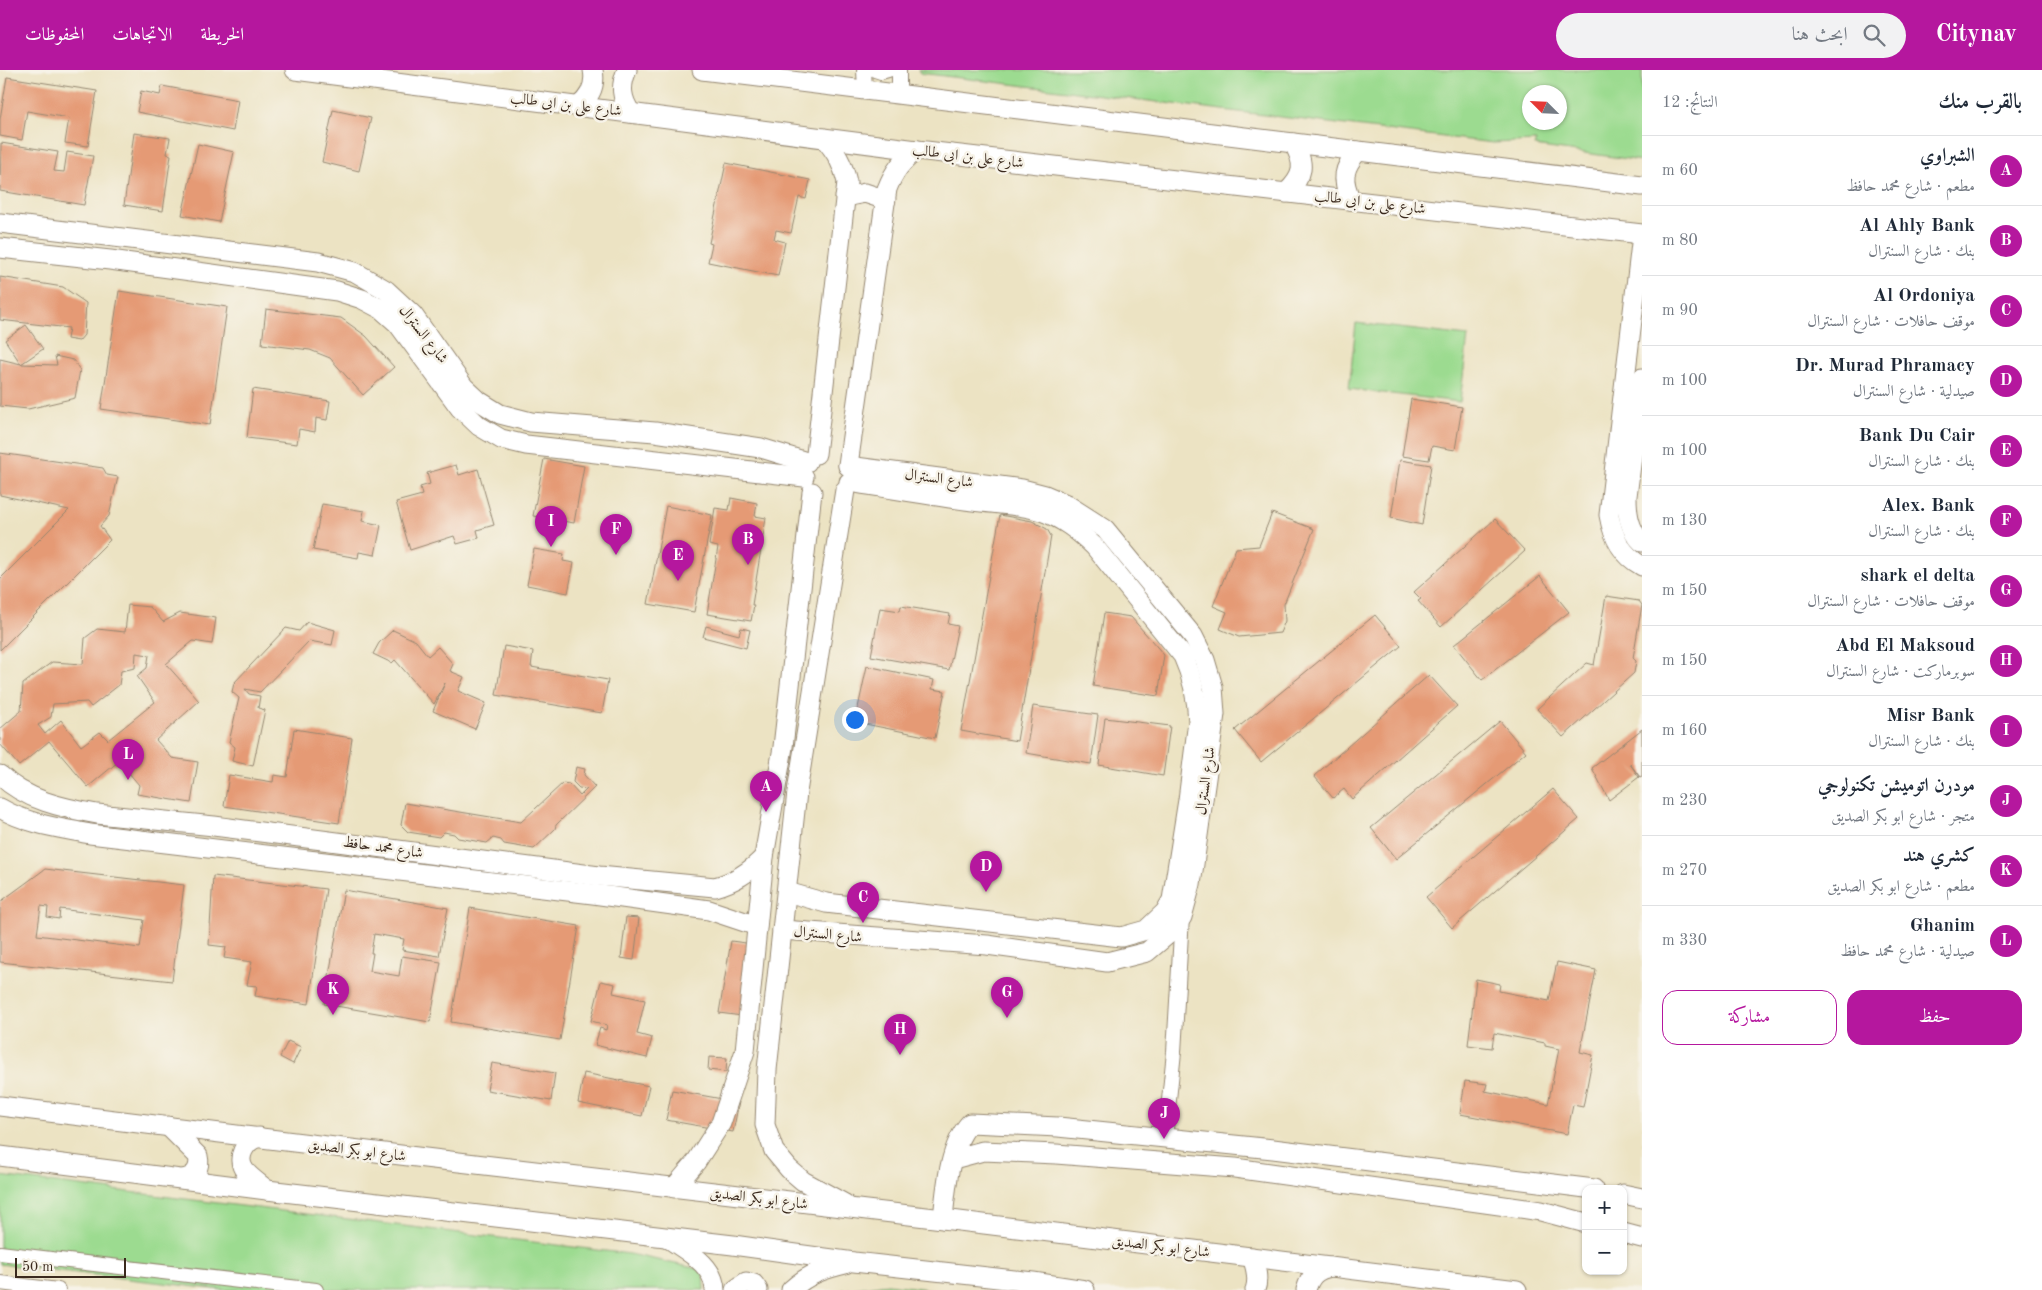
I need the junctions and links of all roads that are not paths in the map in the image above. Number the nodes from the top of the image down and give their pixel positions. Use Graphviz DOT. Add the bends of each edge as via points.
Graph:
graph roads {
  1 [pos="295,70"];
  2 [pos="593,70"];
  3 [pos="627,70"];
  4 [pos="702,70"];
  5 [pos="864,70"];
  6 [pos="875,70"];
  7 [pos="888,70"];
  8 [pos="899,70"];
  9 [pos="865,90"];
  10 [pos="899,94"];
  11 [pos="579,106"];
  12 [pos="631,112"];
  13 [pos="824,138"];
  14 [pos="1293,142"];
  15 [pos="917,150"];
  16 [pos="1358,151"];
  17 [pos="1642,186"];
  18 [pos="1286,193"];
  19 [pos="845,196"];
  20 [pos="886,200"];
  21 [pos="1351,200"];
  22 [pos="0,223"];
  23 [pos="1642,234"];
  24 [pos="153,242"];
  25 [pos="0,248"];
  26 [pos="229,251"];
  27 [pos="150,266"];
  28 [pos="223,275"];
  29 [pos="1642,378"];
  30 [pos="572,425"];
  31 [pos="749,447"];
  32 [pos="570,450"];
  33 [pos="751,470"];
  34 [pos="810,471"];
  35 [pos="847,476"];
  36 [pos="914,483"];
  37 [pos="1642,542"];
  38 [pos="1642,566"];
  39 [pos="783,747"];
  40 [pos="804,749"];
  41 [pos="0,775"];
  42 [pos="0,808"];
  43 [pos="366,844"];
  44 [pos="764,857"];
  45 [pos="364,866"];
  46 [pos="787,892"];
  47 [pos="1182,917"];
  48 [pos="757,926"];
  49 [pos="782,930"];
  50 [pos="1051,930"];
  51 [pos="1049,954"];
  52 [pos="751,990"];
  53 [pos="775,992"];
  54 [pos="0,1106"];
  55 [pos="168,1126"];
  56 [pos="259,1137"];
  57 [pos="1165,1138"];
  58 [pos="1238,1146"];
  59 [pos="0,1156"];
  60 [pos="953,1159"];
  61 [pos="1235,1168"];
  62 [pos="183,1179"];
  63 [pos="1582,1187"];
  64 [pos="674,1188"];
  65 [pos="266,1190"];
  66 [pos="1627,1195"];
  67 [pos="1642,1198"];
  68 [pos="855,1209"];
  69 [pos="943,1218"];
  70 [pos="1582,1222"];
  71 [pos="1627,1234"];
  72 [pos="667,1237"];
  73 [pos="1642,1238"];
  74 [pos="0,1253"];
  75 [pos="1252,1257"];
  76 [pos="854,1262"];
  77 [pos="1331,1267"];
  78 [pos="0,1283"];
  79 [pos="297,1289"];
  80 [pos="58,1290"];
  81 [pos="316,1290"];
  82 [pos="715,1290"];
  83 [pos="735,1290"];
  84 [pos="758,1290"];
  85 [pos="791,1290"];
  86 [pos="1085,1290"];
  87 [pos="1255,1290"];
  88 [pos="1306,1290"];
  89 [pos="1517,1290"];
  1 -- 11 [label="street, شارع على بن ابى طالب"];
  2 -- 11 [label="street" via="591,92"];
  3 -- 12 [label="street" via="622,96"];
  4 -- 9 [label="street"];
  5 -- 9 [label="street"];
  6 -- 7 [label="street"];
  8 -- 10 [label="street"];
  9 -- 10 [label="street"];
  10 -- 14 [label="street"];
  11 -- 12 [label="street, شارع على بن ابى طالب"];
  12 -- 13 [label="street, شارع على بن ابى طالب"];
  13 -- 15 [label="street, شارع على بن ابى طالب"];
  13 -- 19 [label="street" via="836,150 843,166 847,182"];
  14 -- 16 [label="street"];
  14 -- 18 [label="street" via="1300,155 1302,169 1297,183"];
  15 -- 18 [label="street, شارع على بن ابى طالب"];
  15 -- 20 [label="street" via="894,172"];
  16 -- 17 [label="street"];
  16 -- 21 [label="street" via="1344,174 1345,188"];
  18 -- 21 [label="street, شارع على بن ابى طالب"];
  19 -- 20 [label="street" via="865,193"];
  19 -- 34 [label="street"];
  20 -- 35 [label="street"];
  21 -- 23 [label="street, شارع على بن ابى طالب"];
  22 -- 24 [label="street, شارع السنترال"];
  23 -- 38 [label="street" via="1609,516 1616,541 1623,552"];
  24 -- 26 [label="street, شارع السنترال"];
  24 -- 27 [label="street" via="157,248"];
  25 -- 27 [label="street, شارع السنترال"];
  26 -- 28 [label="street" via="220,262"];
  26 -- 30 [label="street, شارع السنترال" via="318,262 354,272 386,290 413,315 464,387 479,401 500,414 531,422"];
  27 -- 28 [label="street, شارع السنترال"];
  28 -- 32 [label="street, شارع السنترال" via="337,291 362,299 381,309 398,324 460,408 479,426 501,438 526,445"];
  29 -- 37 [label="street" via="1627,511 1631,526"];
  30 -- 31 [label="street, شارع السنترال" via="655,432"];
  30 -- 32 [label="street"];
  31 -- 33 [label="street"];
  31 -- 34 [label="street, شارع السنترال" via="761,448"];
  32 -- 33 [label="street, شارع السنترال"];
  33 -- 34 [label="street, شارع السنترال"];
  34 -- 35 [label="street" via="820,452 833,452 844,459"];
  34 -- 35 [label="street" via="821,497 827,498 834,497"];
  34 -- 39 [label="street"];
  35 -- 36 [label="street, شارع السنترال"];
  35 -- 40 [label="street"];
  36 -- 47 [label="street, شارع السنترال" via="1022,489 1066,504 1105,529 1193,636 1213,687 1215,714 1191,884"];
  36 -- 50 [label="street, شارع السنترال" via="972,501 1040,511 1078,531 1094,546 1183,656 1192,676 1198,721 1172,900 1165,912 1146,930 1121,937"];
  39 -- 40 [label="street"];
  39 -- 44 [label="street"];
  40 -- 46 [label="street"];
  41 -- 43 [label="street, شارع محمد حافظ" via="9,784 37,799 74,810"];
  42 -- 45 [label="street, شارع محمد حافظ" via="24,819 90,834"];
  43 -- 44 [label="street, شارع محمد حافظ" via="599,876 715,888 730,883"];
  43 -- 45 [label="street"];
  44 -- 48 [label="street"];
  45 -- 48 [label="street, شارع محمد حافظ" via="709,910"];
  46 -- 49 [label="street"];
  46 -- 50 [label="street, شارع السنترال" via="826,903"];
  47 -- 51 [label="street, شارع السنترال" via="1172,931 1147,952 1128,958 1107,962"];
  47 -- 57 [label="street"];
  48 -- 52 [label="street"];
  49 -- 51 [label="street, شارع السنترال" via="988,945"];
  49 -- 53 [label="street"];
  50 -- 51 [label="street"];
  52 -- 53 [label="street"];
  52 -- 64 [label="street" via="745,1051 726,1111 704,1150"];
  53 -- 68 [label="street" via="767,1070 767,1135 774,1151 802,1181"];
  54 -- 55 [label="street, شارع ابو بكر الصديق"];
  55 -- 56 [label="street, شارع ابو بكر الصديق"];
  55 -- 62 [label="street" via="198,1156 197,1171"];
  56 -- 64 [label="street, شارع ابو بكر الصديق"];
  56 -- 65 [label="street" via="245,1145 241,1161 245,1171"];
  57 -- 58 [label="street"];
  57 -- 60 [label="street" via="1058,1127 970,1123 962,1132"];
  58 -- 61 [label="street"];
  58 -- 63 [label="street" via="1426,1166"];
  59 -- 62 [label="street"];
  60 -- 61 [label="street" via="993,1151"];
  60 -- 69 [label="street"];
  61 -- 70 [label="street" via="1541,1211"];
  62 -- 65 [label="street"];
  64 -- 68 [label="street, شارع ابو بكر الصديق"];
  65 -- 72 [label="street"];
  66 -- 67 [label="street"];
  68 -- 69 [label="street, شارع ابو بكر الصديق"];
  69 -- 75 [label="street, شارع ابو بكر الصديق"];
  71 -- 73 [label="street"];
  72 -- 76 [label="street"];
  72 -- 82 [label="street" via="710,1271"];
  74 -- 79 [label="street"];
  75 -- 77 [label="street, شارع ابو بكر الصديق"];
  75 -- 87 [label="street" via="1256,1270"];
  76 -- 85 [label="street" via="821,1270"];
  76 -- 86 [label="street"];
  77 -- 88 [label="street" via="1315,1272"];
  77 -- 89 [label="street, شارع ابو بكر الصديق"];
  78 -- 80 [label="street"];
  79 -- 81 [label="street"];
  83 -- 84 [label="street" via="746,1282 754,1284"];
}
